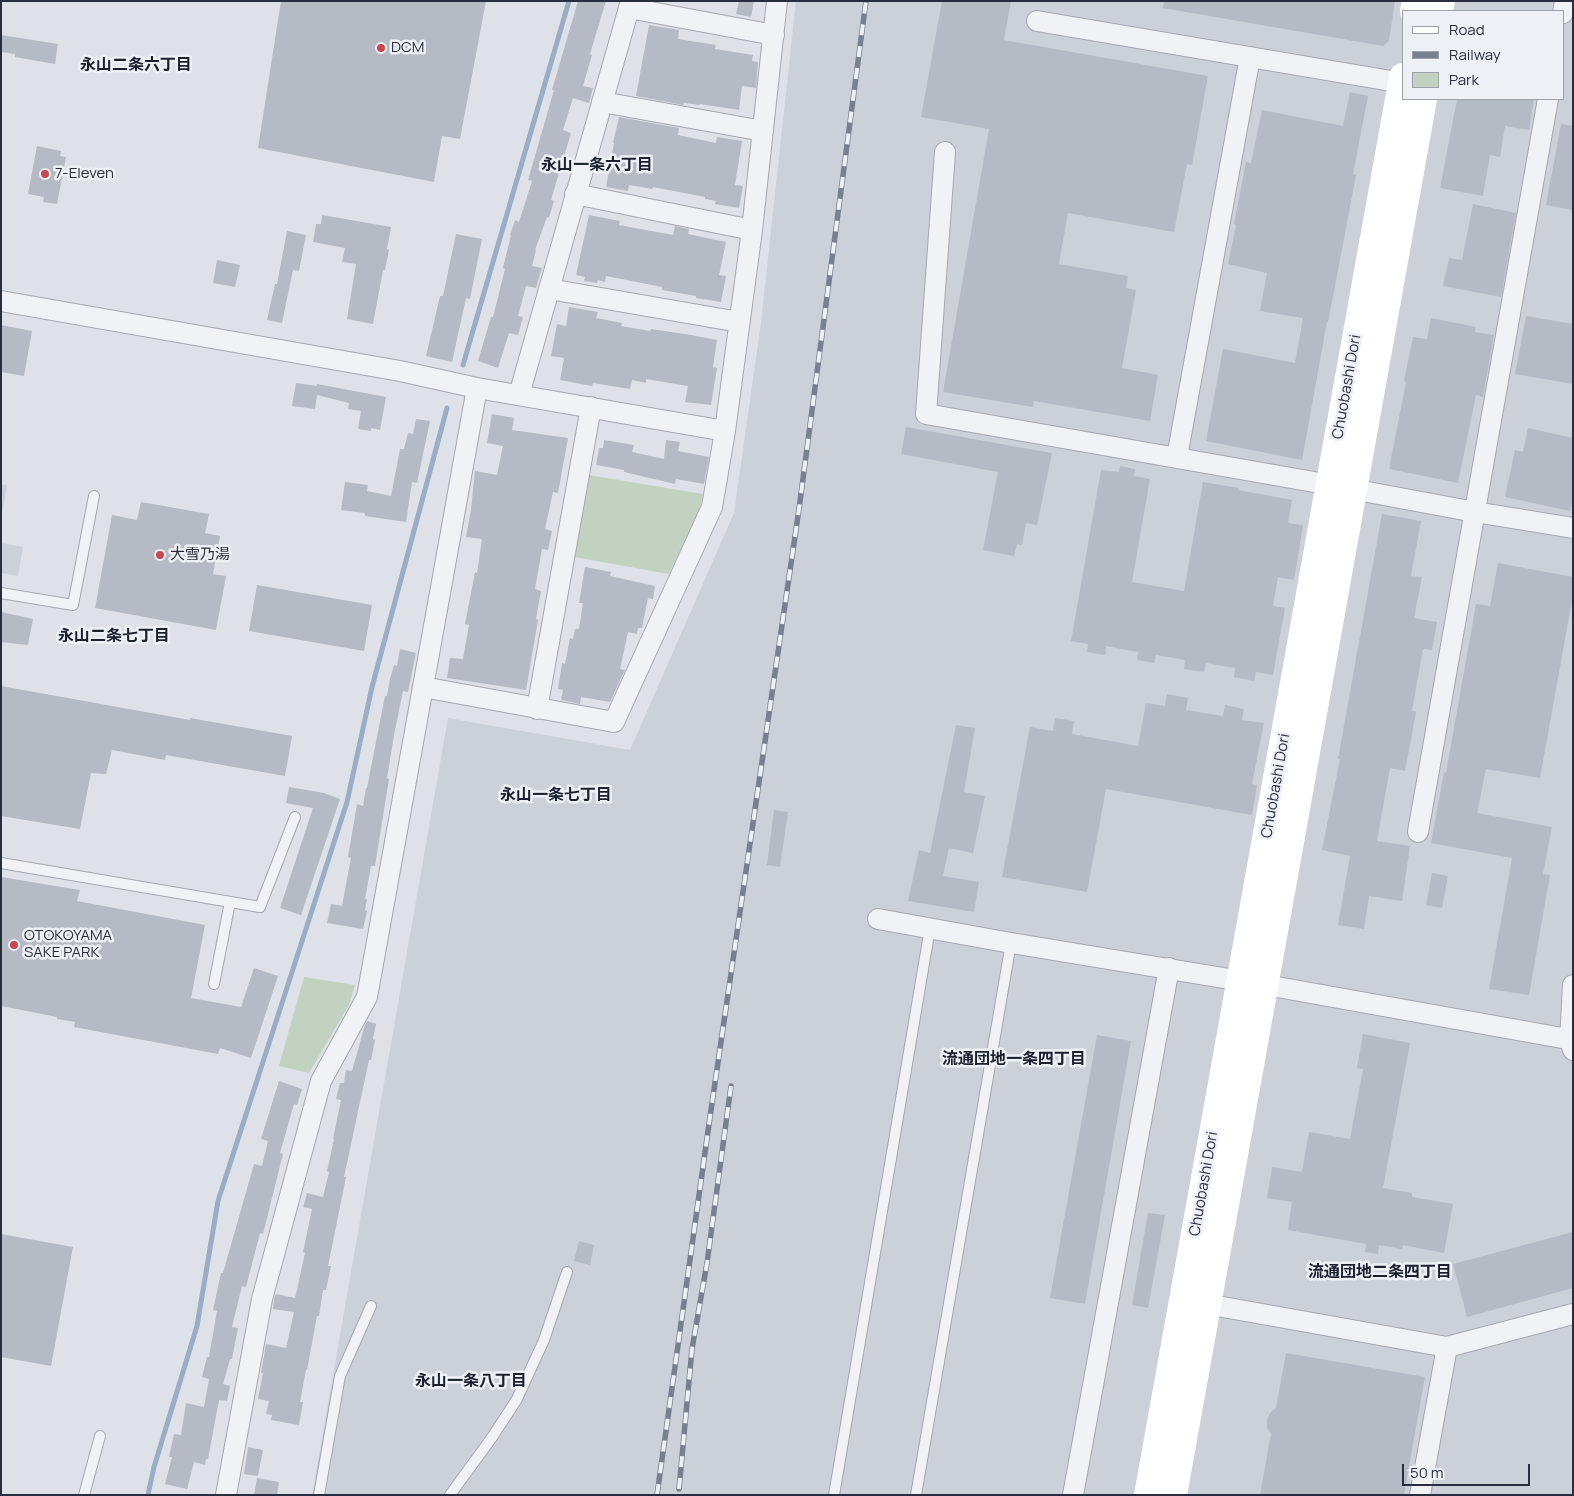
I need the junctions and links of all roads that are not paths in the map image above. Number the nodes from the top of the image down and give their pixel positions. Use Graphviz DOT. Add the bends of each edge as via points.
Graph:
graph roads {
  1 [pos="777,1"];
  2 [pos="630,5"];
  3 [pos="1038,21"];
  4 [pos="774,35"];
  5 [pos="1250,57"];
  6 [pos="1402,81"];
  7 [pos="1424,100"];
  8 [pos="1548,100"];
  9 [pos="602,102"];
  10 [pos="763,130"];
  11 [pos="945,152"];
  12 [pos="575,194"];
  13 [pos="752,230"];
  14 [pos="549,289"];
  15 [pos="1,301"];
  16 [pos="738,322"];
  17 [pos="477,388"];
  18 [pos="519,395"];
  19 [pos="591,407"];
  20 [pos="725,431"];
  21 [pos="1177,458"];
  22 [pos="1342,487"];
  23 [pos="94,496"];
  24 [pos="1474,512"];
  25 [pos="1573,528"];
  26 [pos="1,593"];
  27 [pos="423,687"];
  28 [pos="537,709"];
  29 [pos="295,817"];
  30 [pos="1418,832"];
  31 [pos="1,863"];
  32 [pos="230,902"];
  33 [pos="878,919"];
  34 [pos="930,928"];
  35 [pos="1011,943"];
  36 [pos="1168,968"];
  37 [pos="1254,982"];
  38 [pos="214,984"];
  39 [pos="1573,984"];
  40 [pos="1572,1043"];
  41 [pos="567,1272"];
  42 [pos="1196,1303"];
  43 [pos="371,1306"];
  44 [pos="1573,1314"];
  45 [pos="1447,1347"];
  46 [pos="100,1436"];
  47 [pos="84,1495"];
  48 [pos="226,1495"];
  49 [pos="319,1495"];
  50 [pos="450,1495"];
  51 [pos="834,1495"];
  52 [pos="916,1495"];
  53 [pos="1073,1495"];
  54 [pos="1148,1495"];
  55 [pos="1173,1495"];
  56 [pos="1420,1495"];
  1 -- 4 [label="street"];
  2 -- 4 [label="street"];
  2 -- 9 [label="street"];
  3 -- 5 [label="street"];
  4 -- 10 [label="street"];
  5 -- 6 [label="street"];
  5 -- 21 [label="street"];
  6 -- 22 [label="main road, Chuobashi Dori"];
  7 -- 22 [label="main road, Chuobashi Dori"];
  8 -- 24 [label="street"];
  9 -- 10 [label="street"];
  9 -- 12 [label="street"];
  10 -- 13 [label="street"];
  11 -- 21 [label="street" via="926,414"];
  12 -- 13 [label="street"];
  12 -- 14 [label="street"];
  13 -- 16 [label="street"];
  14 -- 16 [label="street"];
  14 -- 18 [label="street"];
  15 -- 17 [label="street" via="400,371"];
  16 -- 20 [label="street"];
  17 -- 18 [label="street"];
  17 -- 27 [label="street"];
  18 -- 19 [label="street"];
  19 -- 20 [label="street"];
  19 -- 28 [label="street"];
  20 -- 28 [label="street" via="712,507 614,722"];
  21 -- 22 [label="street"];
  22 -- 24 [label="street"];
  22 -- 37 [label="main road, Chuobashi Dori"];
  23 -- 26 [label="lane" via="73,605"];
  24 -- 25 [label="street"];
  24 -- 30 [label="street"];
  27 -- 28 [label="street"];
  27 -- 48 [label="street" via="367,997 321,1081 262,1298"];
  29 -- 32 [label="lane" via="260,907"];
  31 -- 32 [label="lane"];
  32 -- 38 [label="lane"];
  33 -- 34 [label="street"];
  34 -- 35 [label="street"];
  34 -- 51 [label="lane"];
  35 -- 36 [label="street"];
  35 -- 52 [label="lane"];
  36 -- 37 [label="street"];
  36 -- 53 [label="street"];
  37 -- 40 [label="street"];
  37 -- 42 [label="main road, Chuobashi Dori"];
  39 -- 40 [label="street"];
  41 -- 50 [label="lane" via="544,1340 517,1399"];
  42 -- 45 [label="street"];
  42 -- 54 [label="main road, Chuobashi Dori"];
  42 -- 55 [label="main road, Chuobashi Dori"];
  43 -- 49 [label="lane" via="340,1376"];
  44 -- 45 [label="street"];
  45 -- 56 [label="street"];
  46 -- 47 [label="lane"];
}
